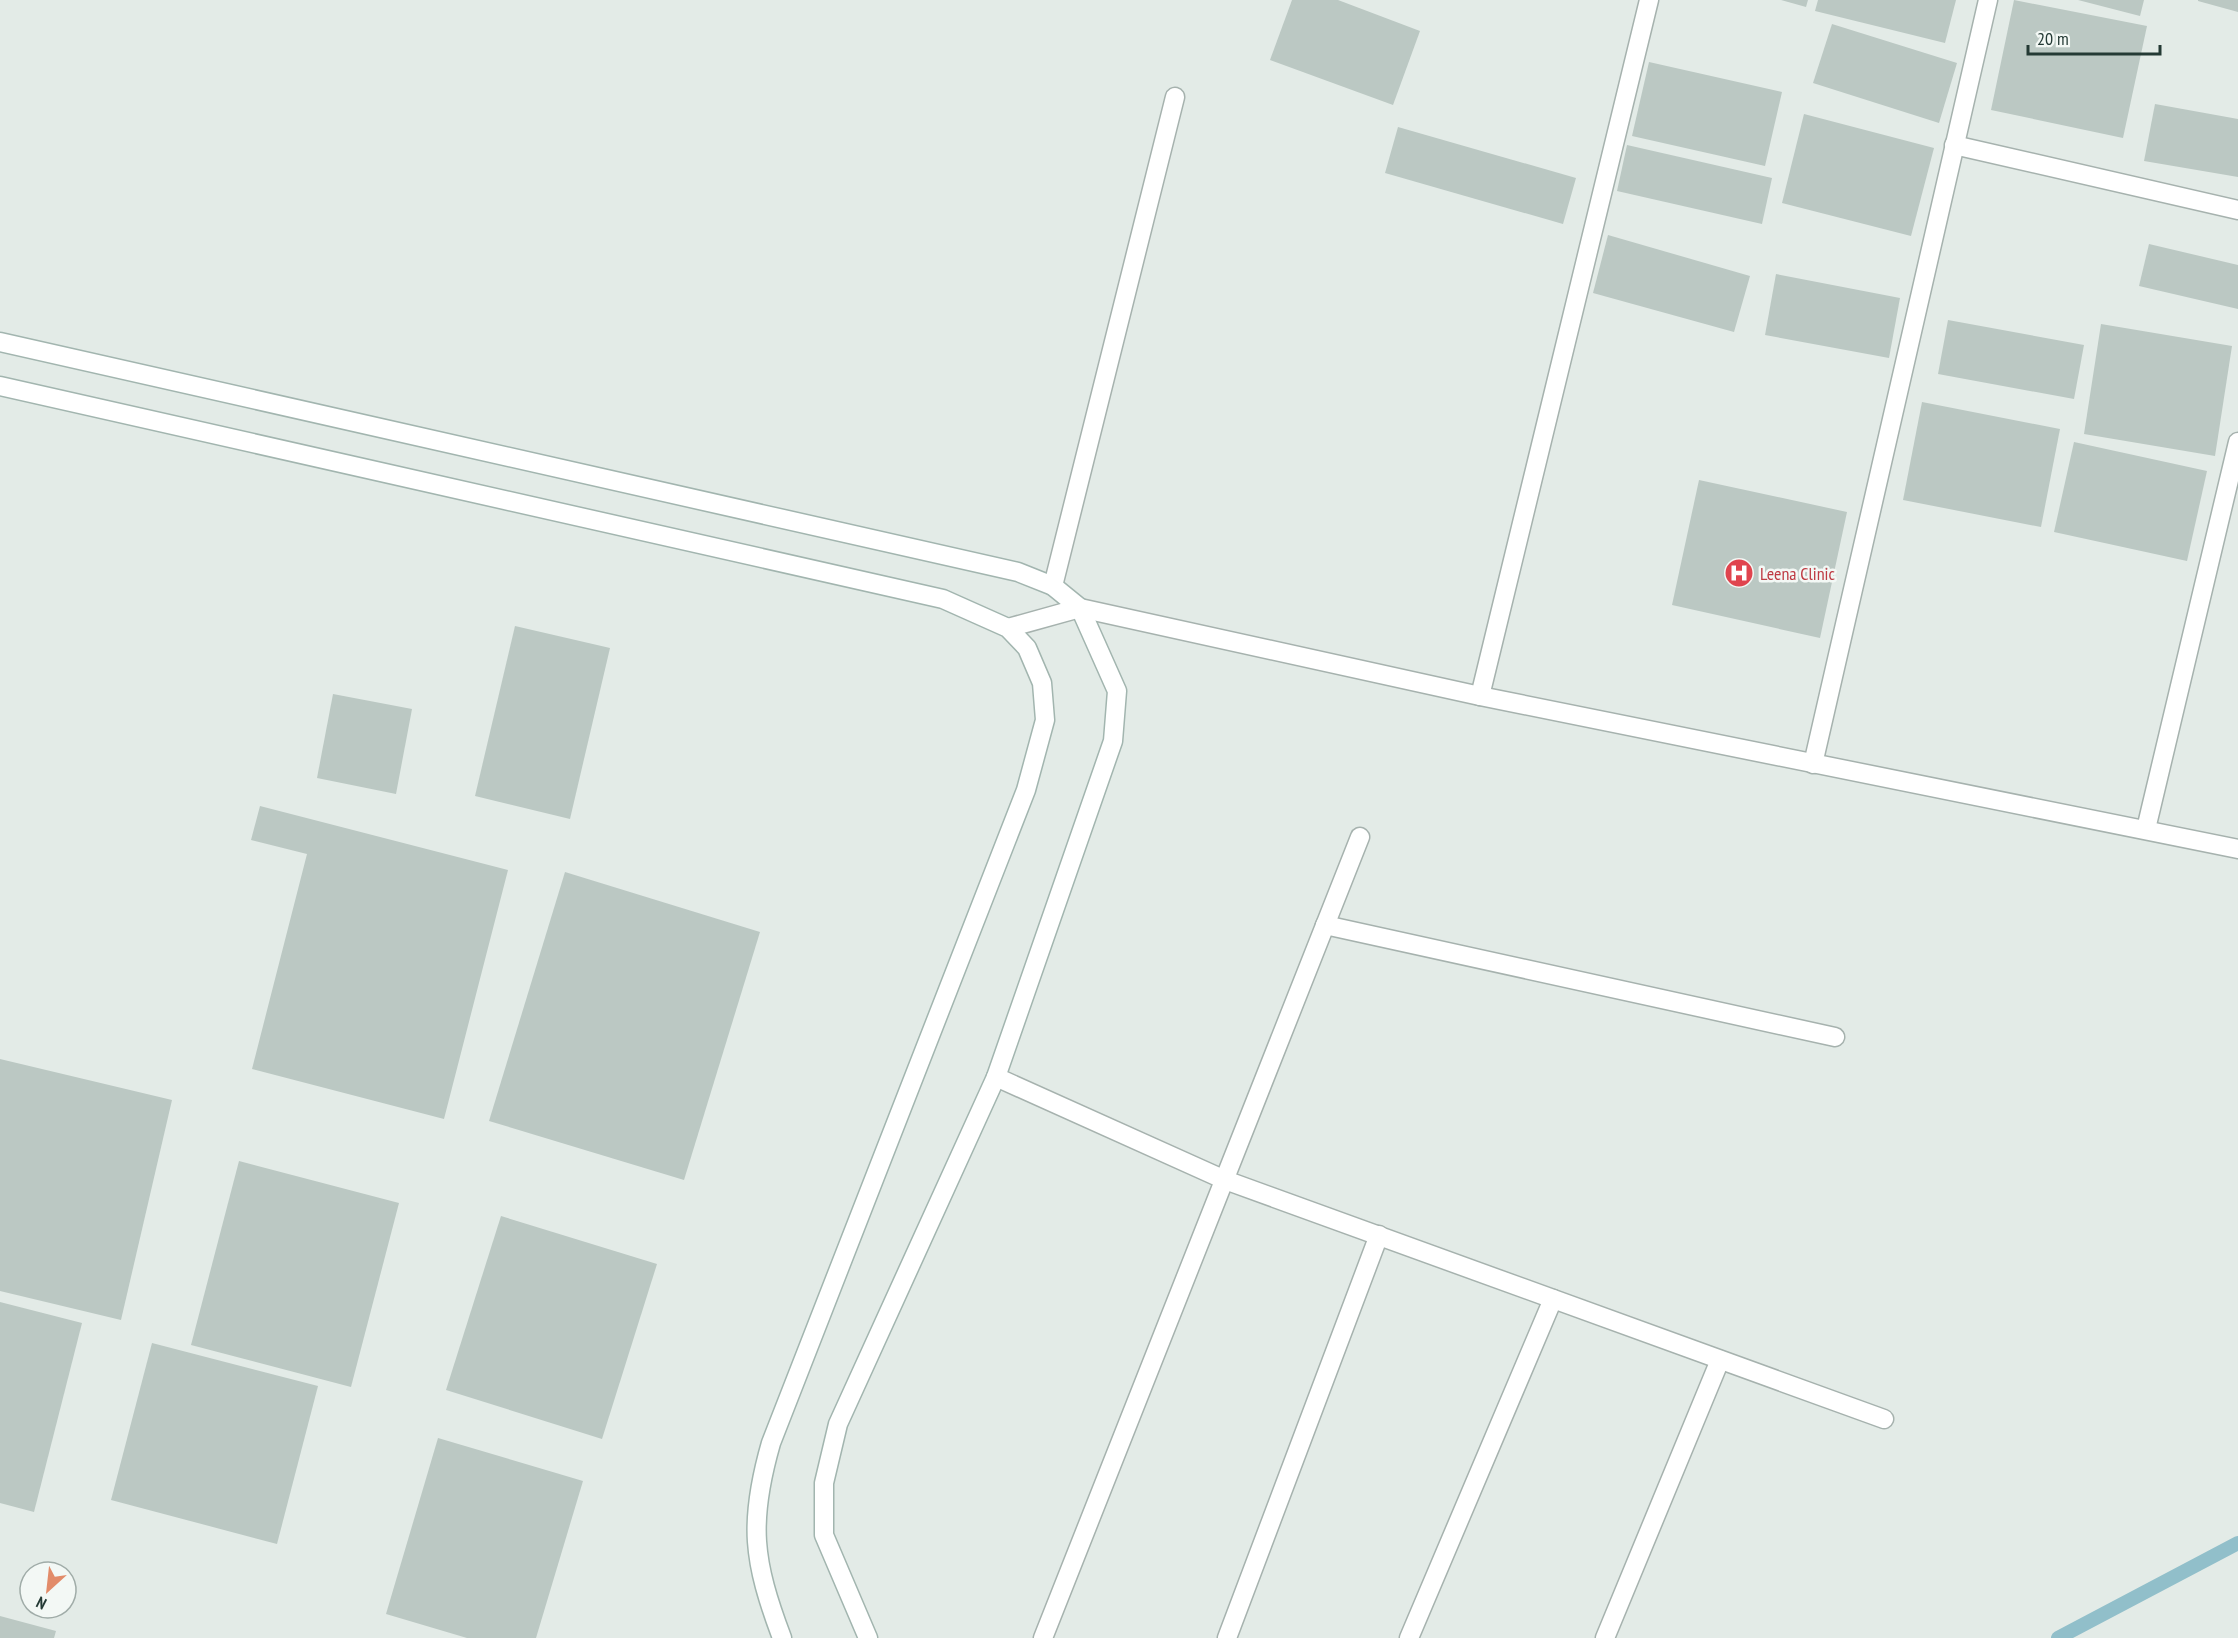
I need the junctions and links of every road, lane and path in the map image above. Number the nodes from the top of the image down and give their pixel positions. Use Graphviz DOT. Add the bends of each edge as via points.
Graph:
graph roads {
  1 [pos="1649,0"];
  2 [pos="1988,0"];
  3 [pos="1175,97"];
  4 [pos="1954,145"];
  5 [pos="2238,210"];
  6 [pos="0,342"];
  7 [pos="0,386"];
  8 [pos="2238,442"];
  9 [pos="1053,586"];
  10 [pos="1080,608"];
  11 [pos="1008,628"];
  12 [pos="1480,696"];
  13 [pos="1813,764"];
  14 [pos="2146,829"];
  15 [pos="1360,837"];
  16 [pos="2238,849"];
  17 [pos="1325,925"];
  18 [pos="1835,1037"];
  19 [pos="996,1077"];
  20 [pos="1226,1180"];
  21 [pos="1379,1235"];
  22 [pos="1553,1299"];
  23 [pos="1720,1360"];
  24 [pos="1884,1419"];
  25 [pos="782,1638"];
  26 [pos="867,1638"];
  27 [pos="1043,1638"];
  28 [pos="1227,1638"];
  29 [pos="1409,1638"];
  30 [pos="1605,1638"];
  1 -- 12 [label="street"];
  2 -- 4 [label="street"];
  3 -- 9 [label="street"];
  4 -- 5 [label="street"];
  4 -- 13 [label="street"];
  6 -- 9 [label="street" via="1007,570"];
  7 -- 11 [label="street" via="943,599"];
  8 -- 14 [label="street"];
  9 -- 10 [label="street"];
  10 -- 11 [label="street"];
  10 -- 12 [label="street"];
  10 -- 19 [label="street" via="1117,691 1113,741"];
  11 -- 25 [label="street" via="1027,648 1042,683 1045,720 1026,790 771,1443 758,1487 755,1542 767,1597"];
  12 -- 13 [label="street"];
  13 -- 14 [label="street"];
  14 -- 16 [label="street"];
  15 -- 17 [label="street"];
  17 -- 18 [label="street"];
  17 -- 20 [label="street"];
  19 -- 20 [label="street"];
  19 -- 26 [label="street" via="838,1424 824,1483 824,1535"];
  20 -- 21 [label="street"];
  20 -- 27 [label="street"];
  21 -- 22 [label="street"];
  21 -- 28 [label="street"];
  22 -- 23 [label="street"];
  22 -- 29 [label="street"];
  23 -- 24 [label="street"];
  23 -- 30 [label="street"];
}
